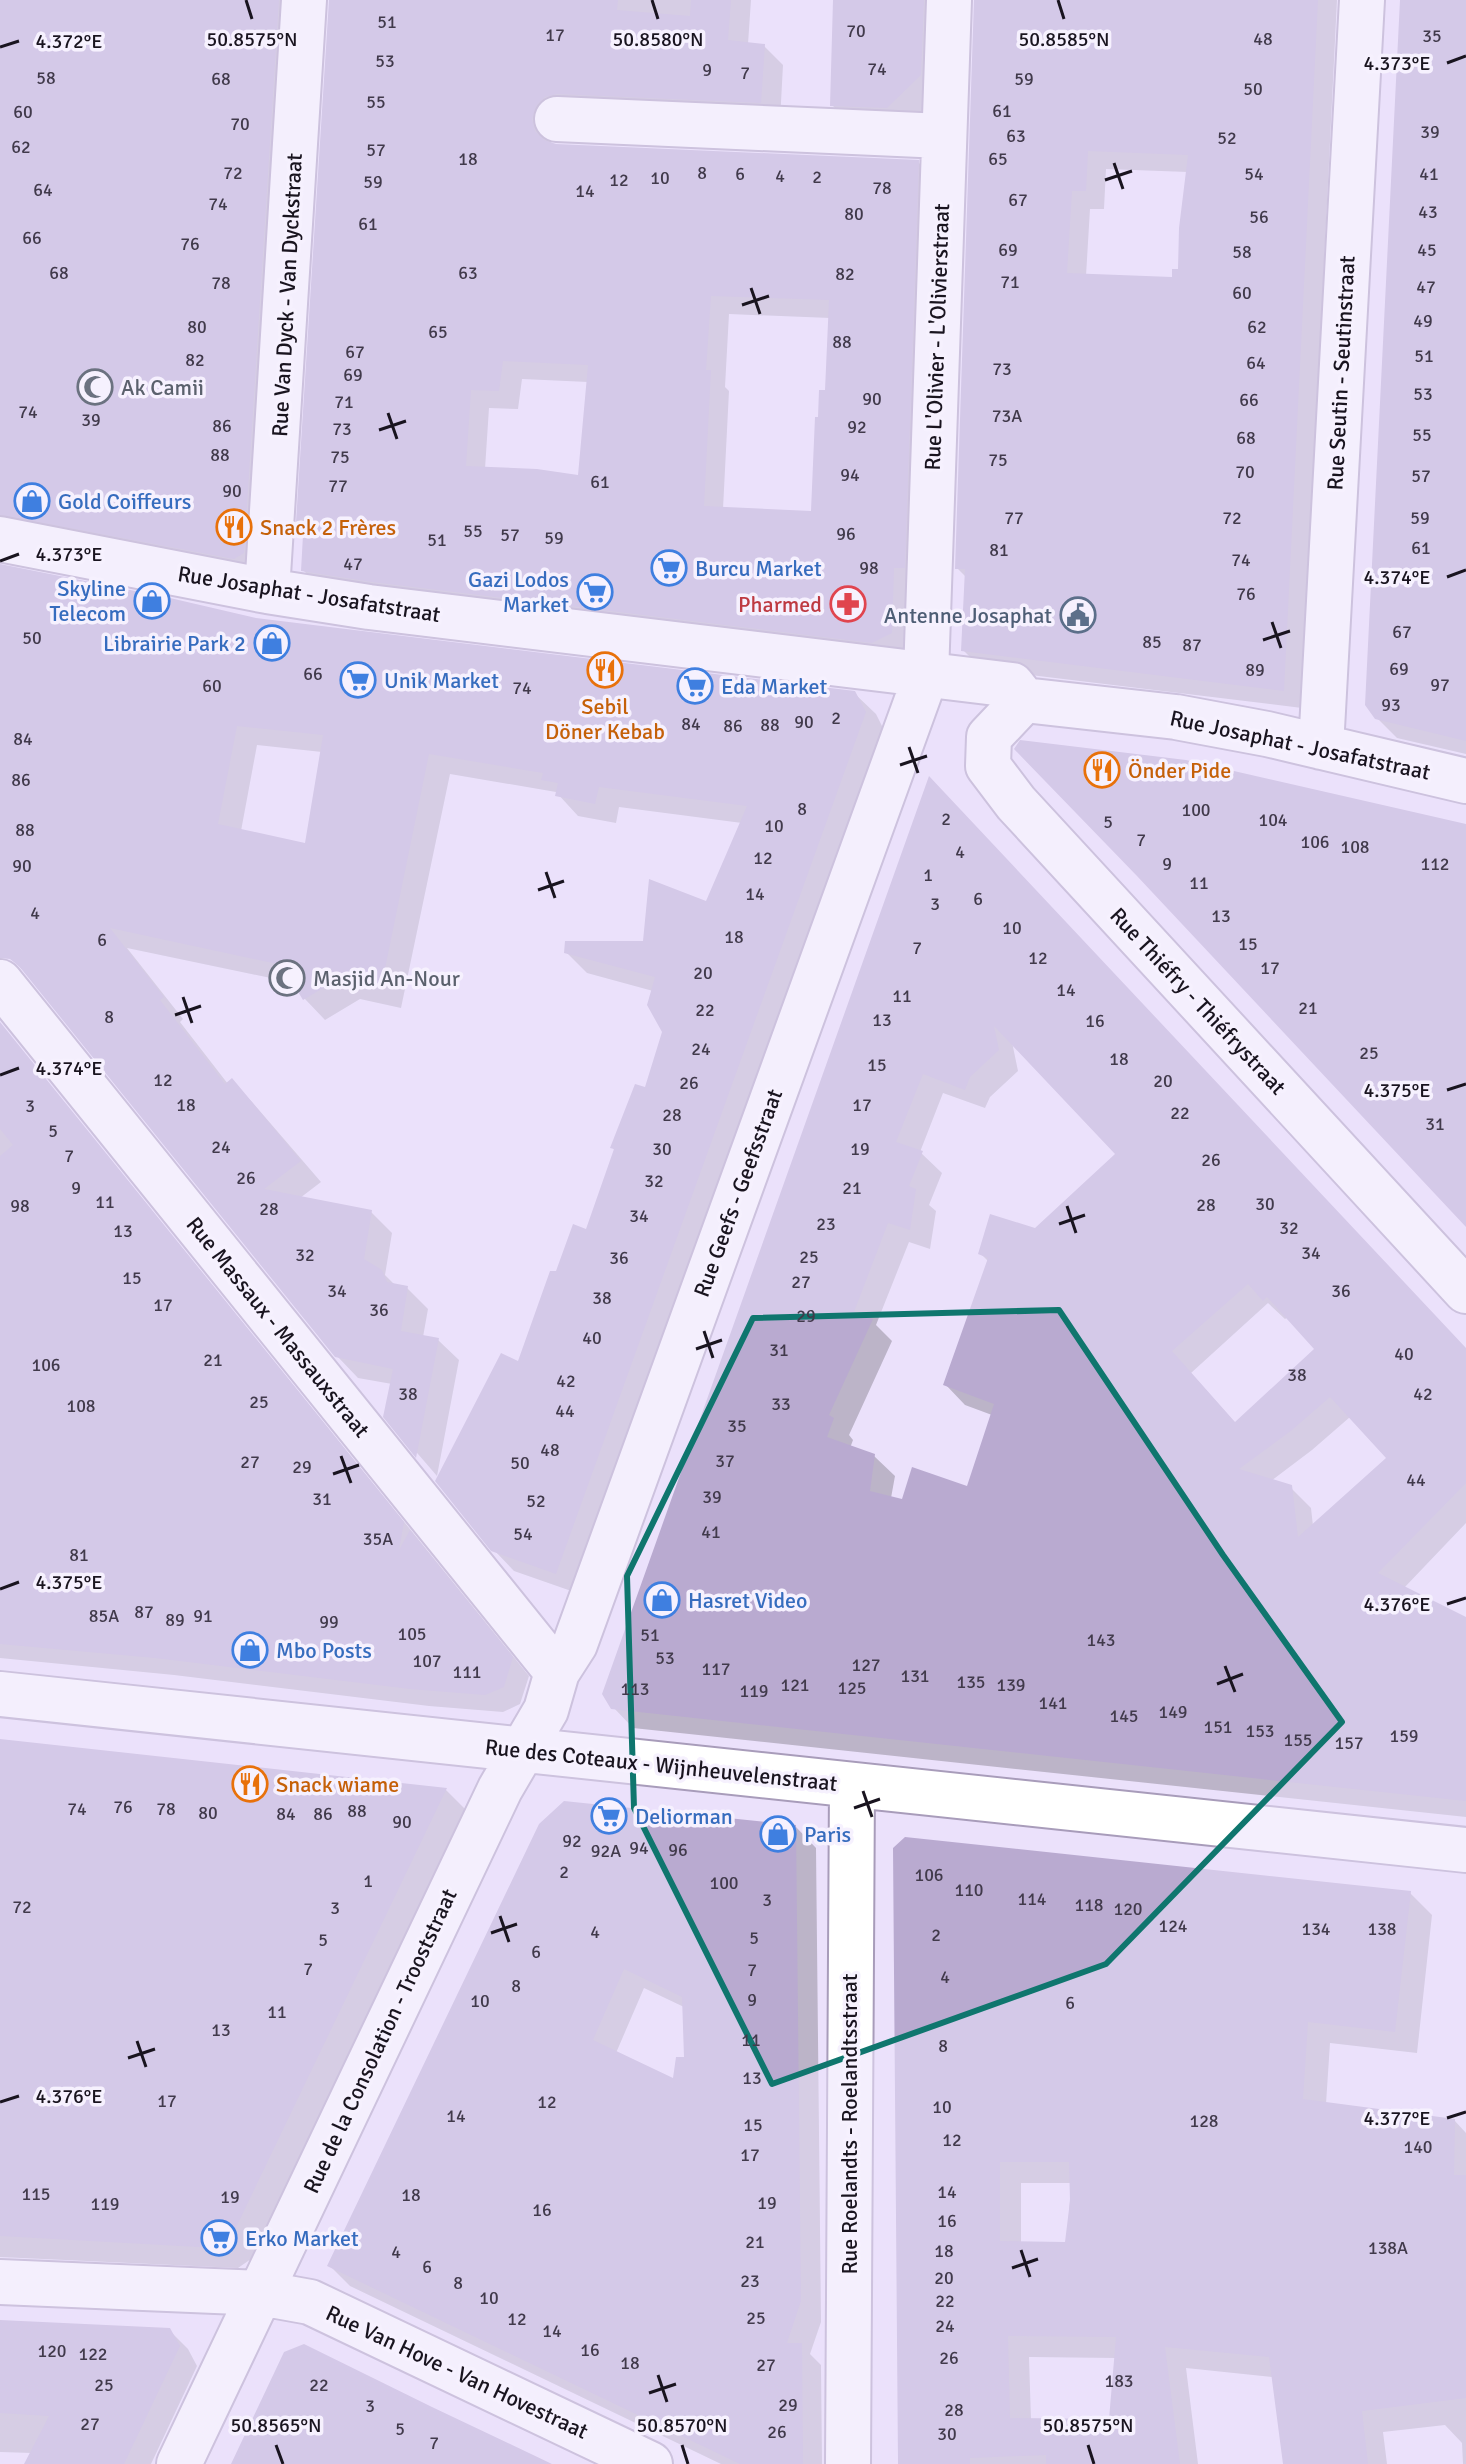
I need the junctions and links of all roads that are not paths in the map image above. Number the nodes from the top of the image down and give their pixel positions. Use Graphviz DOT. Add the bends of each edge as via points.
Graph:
graph roads {
  1 [pos="304,0"];
  2 [pos="949,0"];
  3 [pos="1362,0"];
  4 [pos="557,119"];
  5 [pos="943,136"];
  6 [pos="0,539"];
  7 [pos="267,591"];
  8 [pos="926,675"];
  9 [pos="1024,700"];
  10 [pos="1321,747"];
  11 [pos="1466,781"];
  12 [pos="0,982"];
  13 [pos="1466,1291"];
  14 [pos="557,1672"];
  15 [pos="0,1694"];
  16 [pos="522,1751"];
  17 [pos="852,1785"];
  18 [pos="1466,1850"];
  19 [pos="0,2282"];
  20 [pos="260,2293"];
  21 [pos="179,2464"];
  22 [pos="650,2464"];
  23 [pos="848,2464"];
  1 -- 7 [label="street, Rue Van Dyck - Van Dyckstraat"];
  2 -- 5 [label="street, Rue L'Olivier - L'Olivierstraat"];
  3 -- 10 [label="street, Rue Seutin - Seutinstraat"];
  4 -- 5 [label="street"];
  5 -- 8 [label="street, Rue L'Olivier - L'Olivierstraat"];
  6 -- 7 [label="street, Rue Josaphat - Josafatstraat"];
  7 -- 8 [label="street, Rue Josaphat - Josafatstraat"];
  8 -- 9 [label="street, Rue Josaphat - Josafatstraat" via="1012,685"];
  8 -- 14 [label="street, Rue Geefs - Geefsstraat" via="575,1644"];
  9 -- 10 [label="street, Rue Josaphat - Josafatstraat" via="1176,717"];
  9 -- 13 [label="street, Rue Thiéfry - Thiéfrystraat" via="989,737 988,766 1016,803"];
  10 -- 11 [label="street, Rue Josaphat - Josafatstraat"];
  12 -- 14 [label="street, Rue Massaux - Massauxstraat"];
  14 -- 16 [label="street, Rue Geefs - Geefsstraat" via="546,1710"];
  15 -- 16 [label="street, Rue des Coteaux - Wijnheuvelenstraat"];
  16 -- 17 [label="street, Rue des Coteaux - Wijnheuvelenstraat"];
  16 -- 20 [label="street, Rue de la Consolation - Trooststraat"];
  17 -- 18 [label="street, Rue des Coteaux - Wijnheuvelenstraat"];
  17 -- 23 [label="street, Rue Roelandts - Roelandtsstraat"];
  19 -- 20 [label="street, Rue Van Hove - Van Hovestraat"];
  20 -- 21 [label="street, Rue de la Consolation - Trooststraat"];
  20 -- 22 [label="street, Rue Van Hove - Van Hovestraat" via="310,2302"];
}
